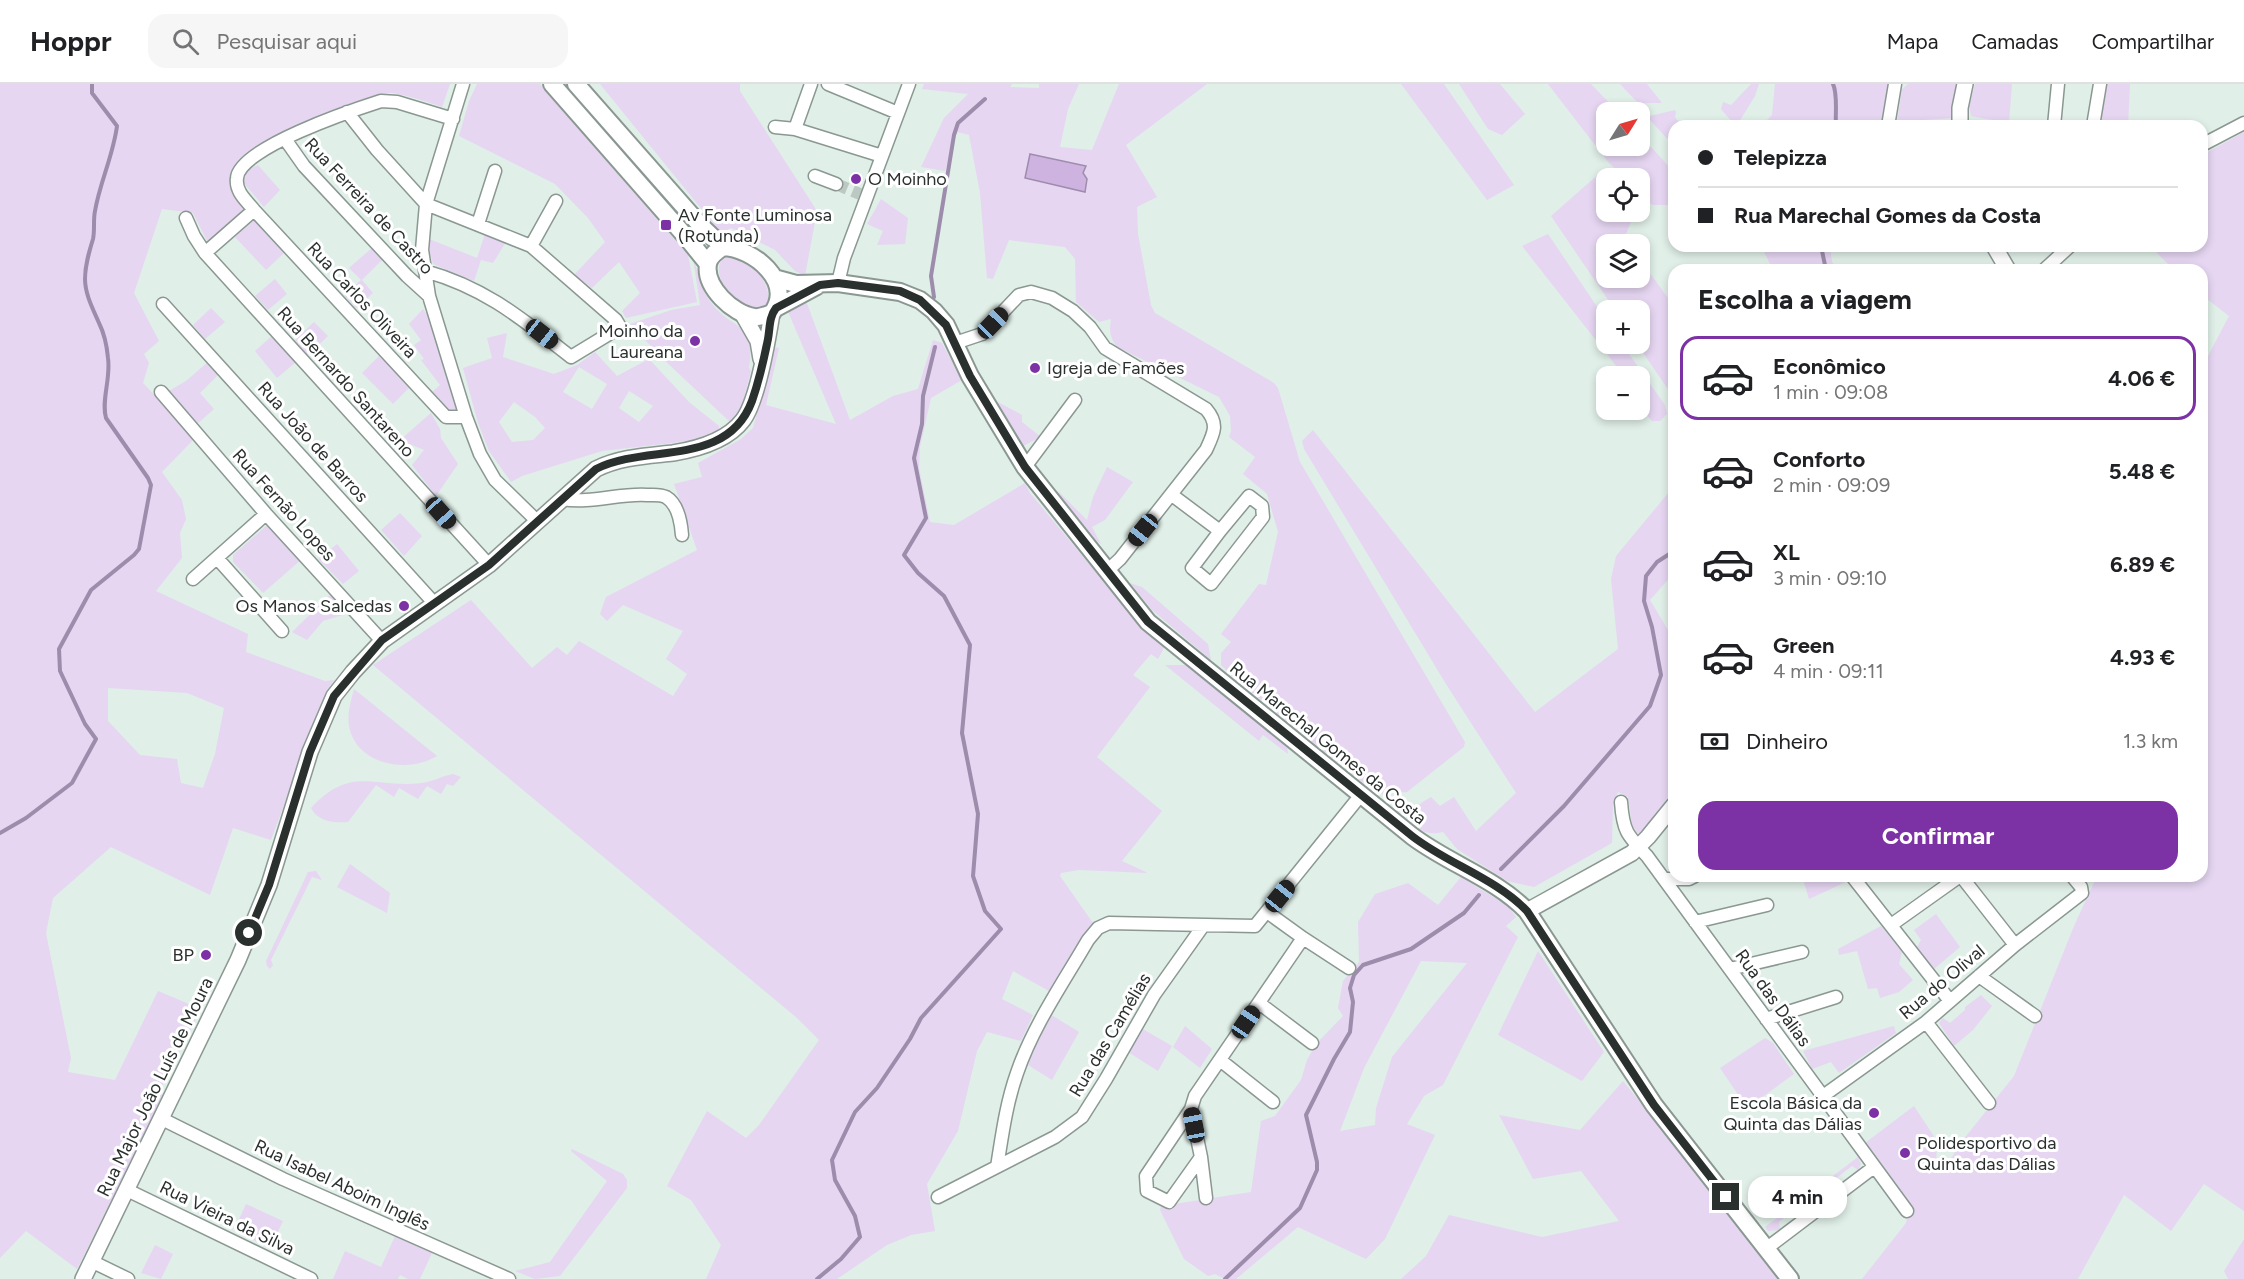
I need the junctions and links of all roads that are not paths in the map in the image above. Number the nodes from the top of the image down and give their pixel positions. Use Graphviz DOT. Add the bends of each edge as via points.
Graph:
graph roads {
  1 [pos="463,84"];
  2 [pos="552,84"];
  3 [pos="576,84"];
  4 [pos="811,84"];
  5 [pos="828,84"];
  6 [pos="908,84"];
  7 [pos="1895,84"];
  8 [pos="1965,84"];
  9 [pos="2058,84"];
  10 [pos="2100,84"];
  11 [pos="347,112"];
  12 [pos="898,112"];
  13 [pos="453,119"];
  14 [pos="1889,120"];
  15 [pos="1960,120"];
  16 [pos="2055,120"];
  17 [pos="2094,120"];
  18 [pos="2244,123"];
  19 [pos="775,127"];
  20 [pos="795,129"];
  21 [pos="285,139"];
  22 [pos="2208,142"];
  23 [pos="882,156"];
  24 [pos="495,171"];
  25 [pos="815,176"];
  26 [pos="836,184"];
  27 [pos="556,201"];
  28 [pos="426,204"];
  29 [pos="254,210"];
  30 [pos="186,218"];
  31 [pos="478,224"];
  32 [pos="531,246"];
  33 [pos="723,247"];
  34 [pos="2064,252"];
  35 [pos="205,253"];
  36 [pos="708,264"];
  37 [pos="2050,264"];
  38 [pos="424,270"];
  39 [pos="774,278"];
  40 [pos="838,283"];
  41 [pos="820,285"];
  42 [pos="429,296"];
  43 [pos="164,304"];
  44 [pos="774,311"];
  45 [pos="742,313"];
  46 [pos="955,343"];
  47 [pos="761,365"];
  48 [pos="161,392"];
  49 [pos="1075,400"];
  50 [pos="465,417"];
  51 [pos="1025,467"];
  52 [pos="1172,495"];
  53 [pos="562,499"];
  54 [pos="266,514"];
  55 [pos="537,521"];
  56 [pos="1220,531"];
  57 [pos="682,535"];
  58 [pos="218,558"];
  59 [pos="489,565"];
  60 [pos="1107,571"];
  61 [pos="193,579"];
  62 [pos="435,604"];
  63 [pos="282,631"];
  64 [pos="382,640"];
  65 [pos="1360,796"];
  66 [pos="1622,802"];
  67 [pos="1668,812"];
  68 [pos="1639,847"];
  69 [pos="1664,879"];
  70 [pos="1668,879"];
  71 [pos="1857,882"];
  72 [pos="1952,882"];
  73 [pos="1965,882"];
  74 [pos="2077,882"];
  75 [pos="1767,906"];
  76 [pos="1527,911"];
  77 [pos="1267,912"];
  78 [pos="1695,922"];
  79 [pos="1891,925"];
  80 [pos="1203,926"];
  81 [pos="1303,938"];
  82 [pos="2015,945"];
  83 [pos="1802,952"];
  84 [pos="1349,968"];
  85 [pos="1730,969"];
  86 [pos="1979,976"];
  87 [pos="1836,998"];
  88 [pos="1950,1001"];
  89 [pos="1259,1004"];
  90 [pos="2034,1016"];
  91 [pos="1766,1019"];
  92 [pos="1926,1022"];
  93 [pos="1312,1044"];
  94 [pos="1220,1060"];
  95 [pos="1823,1096"];
  96 [pos="1273,1102"];
  97 [pos="1989,1104"];
  98 [pos="1191,1109"];
  99 [pos="162,1119"];
  100 [pos="1201,1157"];
  101 [pos="997,1167"];
  102 [pos="1874,1167"];
  103 [pos="127,1190"];
  104 [pos="938,1197"];
  105 [pos="1206,1198"];
  106 [pos="1907,1211"];
  107 [pos="1767,1248"];
  108 [pos="93,1262"];
  109 [pos="83,1279"];
  110 [pos="128,1279"];
  111 [pos="311,1279"];
  112 [pos="509,1279"];
  113 [pos="1790,1279"];
  1 -- 13 [label="street"];
  2 -- 36 [label="main road"];
  3 -- 33 [label="main road"];
  4 -- 20 [label="street"];
  5 -- 12 [label="street"];
  6 -- 12 [label="street"];
  7 -- 14 [label="street"];
  8 -- 15 [label="street"];
  9 -- 16 [label="street"];
  10 -- 17 [label="street"];
  11 -- 13 [label="street" via="381,100"];
  11 -- 21 [label="street"];
  11 -- 28 [label="street"];
  12 -- 23 [label="street"];
  13 -- 28 [label="street"];
  18 -- 22 [label="street"];
  19 -- 20 [label="street"];
  20 -- 23 [label="street"];
  21 -- 29 [label="street, Rua Carlos Oliveira" via="258,152 236,177 239,192"];
  21 -- 42 [label="street, Rua Ferreira de Castro" via="304,166"];
  23 -- 40 [label="street" via="864,195"];
  24 -- 31 [label="street"];
  25 -- 26 [label="street"];
  27 -- 32 [label="street"];
  28 -- 31 [label="street"];
  28 -- 38 [label="street"];
  29 -- 35 [label="street"];
  29 -- 50 [label="street, Rua Carlos Oliveira" via="446,417"];
  30 -- 35 [label="street, Rua Bernardo Santareno"];
  31 -- 32 [label="street"];
  32 -- 38 [label="street" via="616,320 617,329 571,357 489,296"];
  33 -- 36 [label="main road"];
  33 -- 39 [label="main road" via="746,251"];
  34 -- 37 [label="street"];
  35 -- 59 [label="street, Rua Bernardo Santareno"];
  36 -- 45 [label="main road" via="717,291"];
  38 -- 42 [label="street"];
  39 -- 41 [label="main road, Rua Marechal Gomes da Costa"];
  39 -- 44 [label="main road" via="779,300"];
  40 -- 41 [label="main road, Rua Marechal Gomes da Costa"];
  40 -- 46 [label="main road, Rua Marechal Gomes da Costa" via="900,291 920,300 946,325"];
  41 -- 44 [label="main road, Rua Marechal Gomes da Costa"];
  42 -- 50 [label="street"];
  43 -- 62 [label="street, Rua João de Barros"];
  44 -- 45 [label="main road" via="755,317"];
  44 -- 47 [label="street, Rua Major João Luís de Moura"];
  45 -- 47 [label="street, Rua Major João Luís de Moura" via="758,341"];
  46 -- 51 [label="main road, Rua Marechal Gomes da Costa" via="970,376"];
  46 -- 52 [label="street" via="982,334 1019,295 1031,292 1052,298 1073,311 1105,348 1206,409 1212,417 1213,435 1206,450"];
  47 -- 53 [label="street, Rua Major João Luís de Moura" via="744,419 731,432 687,451 614,460 596,469"];
  48 -- 54 [label="street, Rua Fernão Lopes"];
  49 -- 51 [label="street"];
  50 -- 55 [label="street" via="495,480"];
  51 -- 60 [label="main road, Rua Marechal Gomes da Costa"];
  52 -- 56 [label="street"];
  52 -- 60 [label="street"];
  53 -- 55 [label="street, Rua Major João Luís de Moura"];
  53 -- 57 [label="street" via="627,494 664,496 681,520"];
  54 -- 58 [label="street"];
  54 -- 64 [label="street, Rua Fernão Lopes"];
  55 -- 59 [label="street, Rua Major João Luís de Moura"];
  56 -- 56 [label="street" via="1249,496 1262,506 1263,517 1211,584 1192,568"];
  58 -- 61 [label="street"];
  58 -- 63 [label="street"];
  59 -- 62 [label="street, Rua Major João Luís de Moura"];
  60 -- 65 [label="main road, Rua Marechal Gomes da Costa" via="1148,622"];
  62 -- 64 [label="street, Rua Major João Luís de Moura"];
  64 -- 99 [label="street, Rua Major João Luís de Moura" via="334,696 310,752 265,894"];
  65 -- 76 [label="main road, Rua Marechal Gomes da Costa" via="1427,848 1508,893"];
  65 -- 77 [label="street"];
  66 -- 68 [label="street, Rua das Dálias" via="1622,824"];
  67 -- 68 [label="street"];
  68 -- 69 [label="street, Rua das Dálias"];
  68 -- 76 [label="street"];
  69 -- 70 [label="street"];
  69 -- 78 [label="street, Rua das Dálias"];
  71 -- 79 [label="street"];
  72 -- 79 [label="street"];
  73 -- 82 [label="street"];
  74 -- 82 [label="street, Rua do Olival" via="2082,893"];
  75 -- 78 [label="street"];
  76 -- 107 [label="main road, Rua Marechal Gomes da Costa" via="1654,1105"];
  77 -- 80 [label="street" via="1255,926"];
  77 -- 81 [label="street"];
  78 -- 85 [label="street, Rua das Dálias"];
  79 -- 88 [label="street"];
  80 -- 101 [label="street, Rua das Camélias" via="1154,995 1082,1118"];
  80 -- 101 [label="street" via="1109,923 1098,928 1041,1020 1017,1071"];
  81 -- 84 [label="street"];
  81 -- 89 [label="street"];
  82 -- 86 [label="street, Rua do Olival"];
  83 -- 85 [label="street"];
  85 -- 91 [label="street, Rua das Dálias"];
  86 -- 88 [label="street, Rua do Olival"];
  86 -- 90 [label="street"];
  87 -- 91 [label="street"];
  88 -- 92 [label="street, Rua do Olival"];
  89 -- 93 [label="street"];
  89 -- 94 [label="street"];
  91 -- 95 [label="street, Rua das Dálias"];
  92 -- 95 [label="street, Rua do Olival"];
  92 -- 97 [label="street"];
  94 -- 96 [label="street"];
  94 -- 98 [label="street" via="1195,1096"];
  95 -- 102 [label="street, Rua das Dálias"];
  98 -- 100 [label="street"];
  98 -- 100 [label="street" via="1146,1176 1147,1191 1168,1202"];
  99 -- 103 [label="street, Rua Major João Luís de Moura"];
  99 -- 112 [label="street, Rua Isabel Aboim Inglês" via="283,1179"];
  100 -- 105 [label="street"];
  101 -- 104 [label="street, Rua das Camélias"];
  102 -- 106 [label="street, Rua das Dálias"];
  102 -- 107 [label="street"];
  103 -- 108 [label="street, Rua Major João Luís de Moura"];
  103 -- 111 [label="street, Rua Vieira da Silva"];
  107 -- 113 [label="main road, Rua Marechal Gomes da Costa"];
  108 -- 109 [label="street, Rua Major João Luís de Moura"];
  108 -- 110 [label="street"];
}
